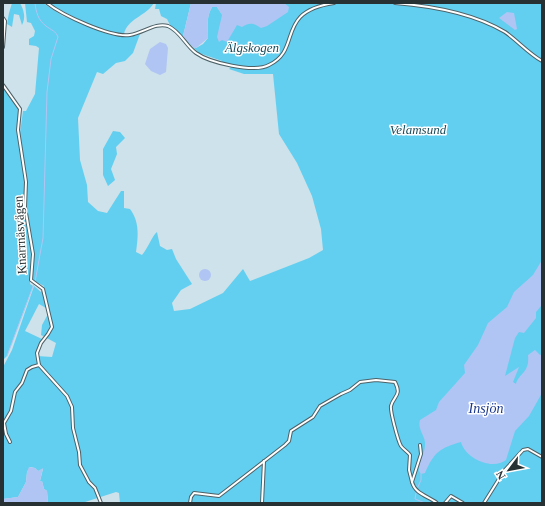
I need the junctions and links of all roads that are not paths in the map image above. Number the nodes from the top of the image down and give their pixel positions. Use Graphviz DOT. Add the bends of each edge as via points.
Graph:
graph roads {
  1 [pos="47,3"];
  2 [pos="334,3"];
  3 [pos="395,3"];
  4 [pos="3,18"];
  5 [pos="3,47"];
  6 [pos="542,61"];
  7 [pos="3,85"];
  8 [pos="39,365"];
  9 [pos="10,442"];
  10 [pos="420,445"];
  11 [pos="542,456"];
  12 [pos="264,460"];
  13 [pos="412,482"];
  14 [pos="101,503"];
  15 [pos="190,503"];
  16 [pos="262,503"];
  17 [pos="437,503"];
  18 [pos="445,503"];
  19 [pos="463,503"];
  20 [pos="484,503"];
  1 -- 2 [label="street" via="72,18 120,35 138,33 159,25 169,26 201,56 254,69 269,65 280,57 295,22 301,15 314,7"];
  3 -- 6 [label="street" via="433,6 490,25 508,34"];
  4 -- 5 [label="street"];
  7 -- 8 [label="street, Knarrnäsvägen" via="20,109 18,130 26,182 25,207 32,254 31,280 43,289 52,326 37,353"];
  8 -- 9 [label="street" via="27,370 15,392 11,412 4,423"];
  8 -- 14 [label="street" via="67,396 72,408 72,428 80,465 95,488"];
  10 -- 13 [label="street" via="421,454"];
  11 -- 20 [label="street" via="528,449 523,450 504,471"];
  12 -- 13 [label="street" via="287,444 291,431 313,417 320,406 363,380 382,380 395,382 398,388 391,405 393,422 401,446 410,455"];
  12 -- 15 [label="street" via="219,496 194,493"];
  12 -- 16 [label="street"];
  13 -- 17 [label="street" via="416,490"];
  18 -- 19 [label="street" via="451,496"];
}
